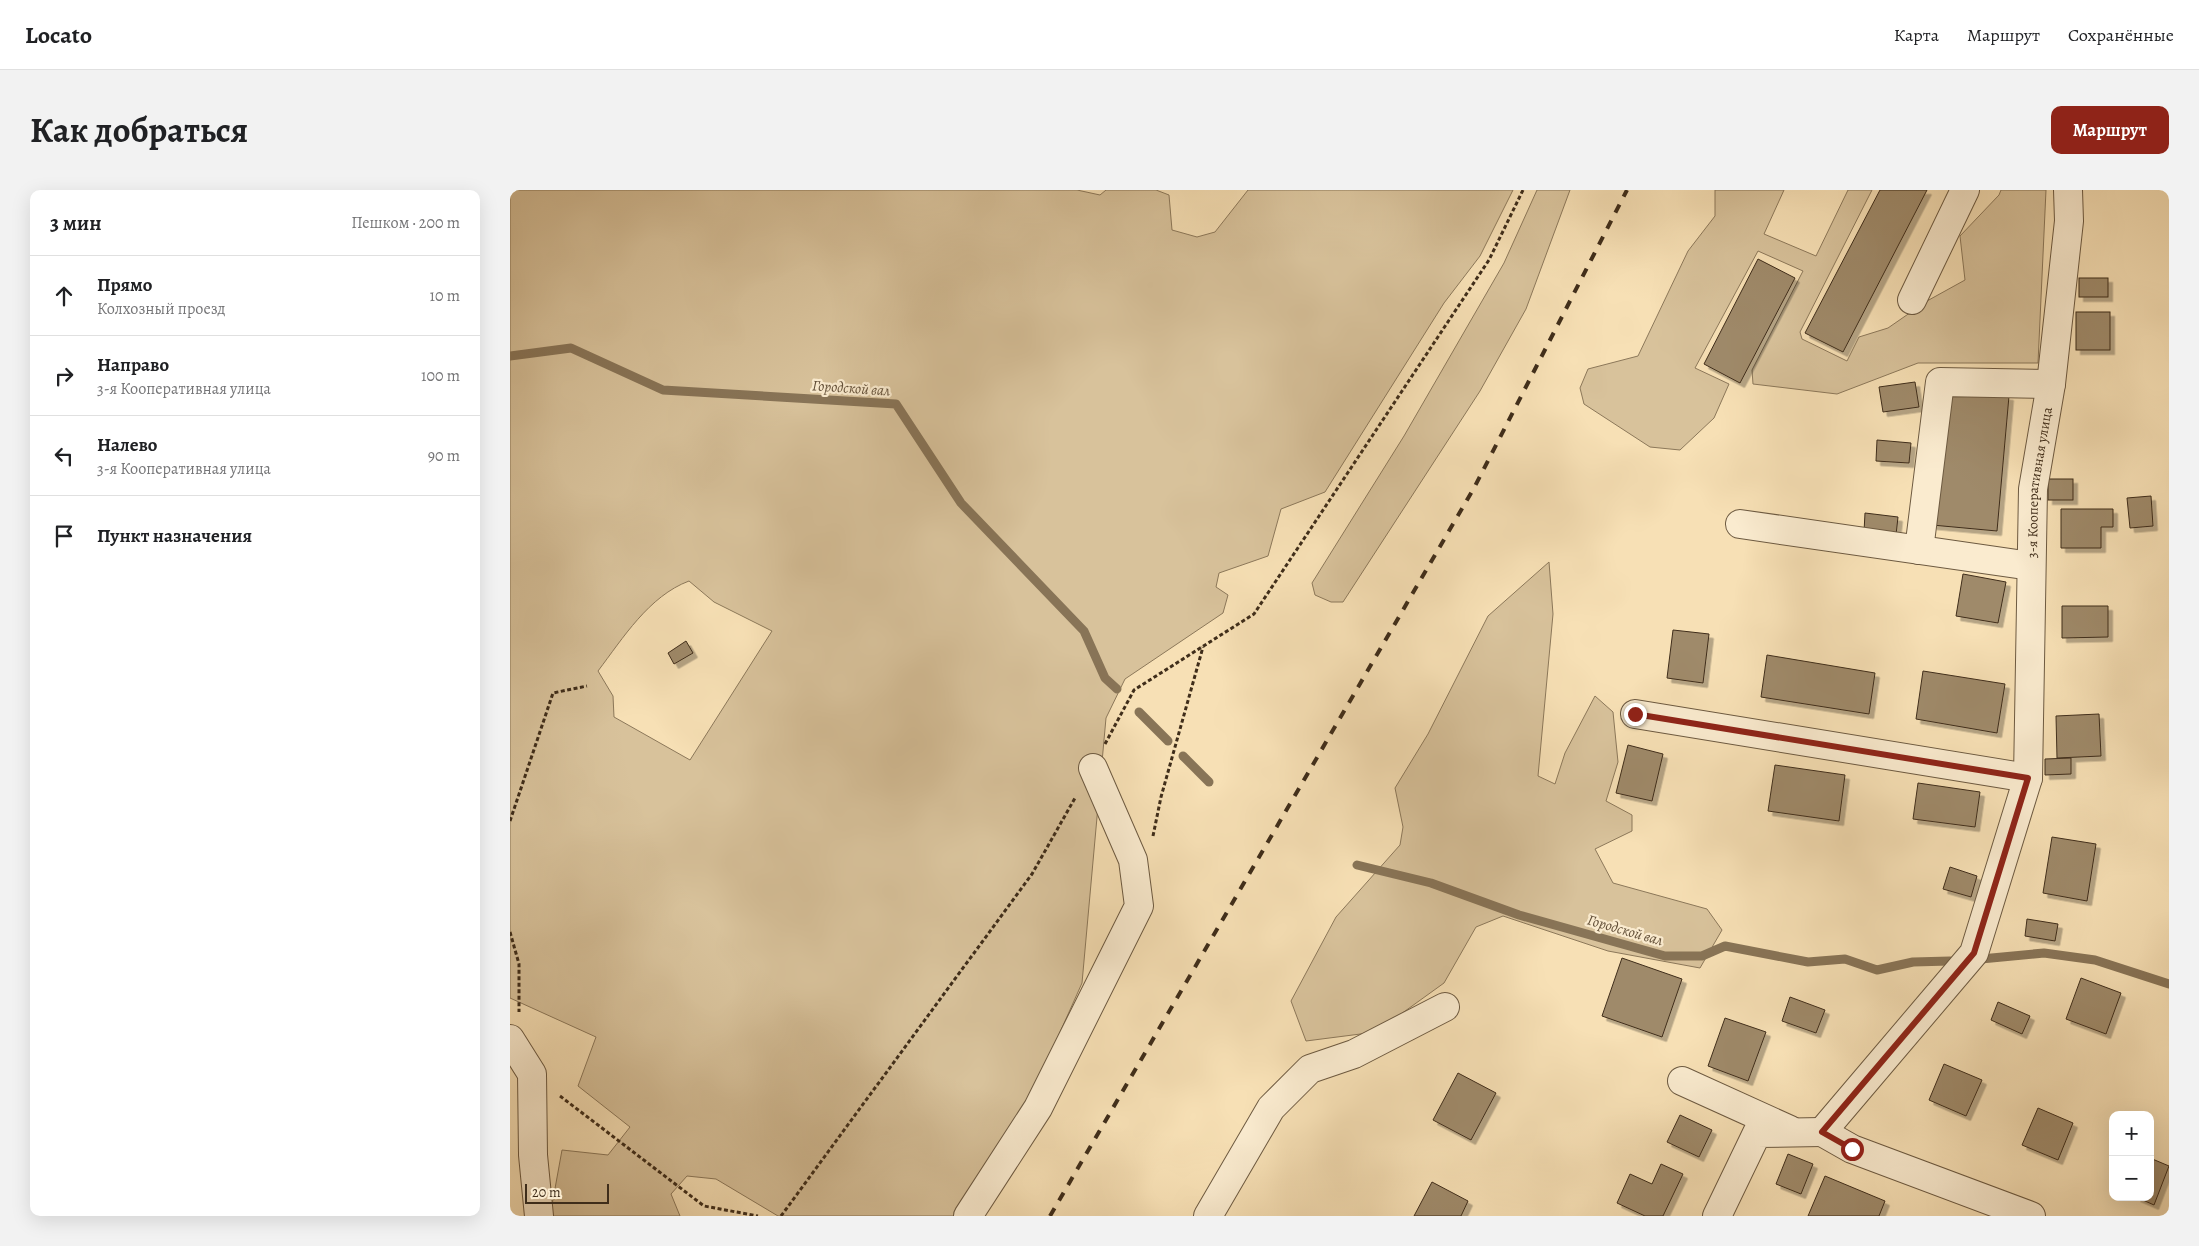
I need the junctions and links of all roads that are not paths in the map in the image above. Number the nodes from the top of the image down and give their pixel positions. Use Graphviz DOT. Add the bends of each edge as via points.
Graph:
graph roads {
  1 [pos="1965,190"];
  2 [pos="2068,190"];
  3 [pos="1912,300"];
  4 [pos="2051,384"];
  5 [pos="1740,524"];
  6 [pos="1919,550"];
  7 [pos="2031,566"];
  8 [pos="1635,714"];
  9 [pos="1093,768"];
  10 [pos="2028,778"];
  11 [pos="1445,1007"];
  12 [pos="513,1044"];
  13 [pos="1682,1081"];
  14 [pos="1796,1132"];
  15 [pos="1822,1132"];
  16 [pos="539,1216"];
  17 [pos="968,1216"];
  18 [pos="1208,1216"];
  19 [pos="1717,1216"];
  20 [pos="2031,1216"];
  1 -- 3 [label="street"];
  2 -- 4 [label="street, 3-я Кооперативная улица" via="2069,221"];
  4 -- 6 [label="street" via="1940,382"];
  4 -- 7 [label="street, 3-я Кооперативная улица" via="2033,489"];
  5 -- 6 [label="street"];
  6 -- 7 [label="street"];
  7 -- 10 [label="street, 3-я Кооперативная улица"];
  8 -- 10 [label="street"];
  9 -- 17 [label="street" via="1133,860 1139,906 1038,1108"];
  10 -- 15 [label="street, 3-я Кооперативная улица" via="1974,953"];
  11 -- 18 [label="street" via="1354,1054 1310,1069 1271,1108"];
  12 -- 16 [label="street" via="532,1074 533,1155"];
  13 -- 14 [label="street"];
  14 -- 15 [label="street"];
  14 -- 19 [label="street" via="1757,1134"];
  15 -- 20 [label="street" via="1852,1149"];
}
